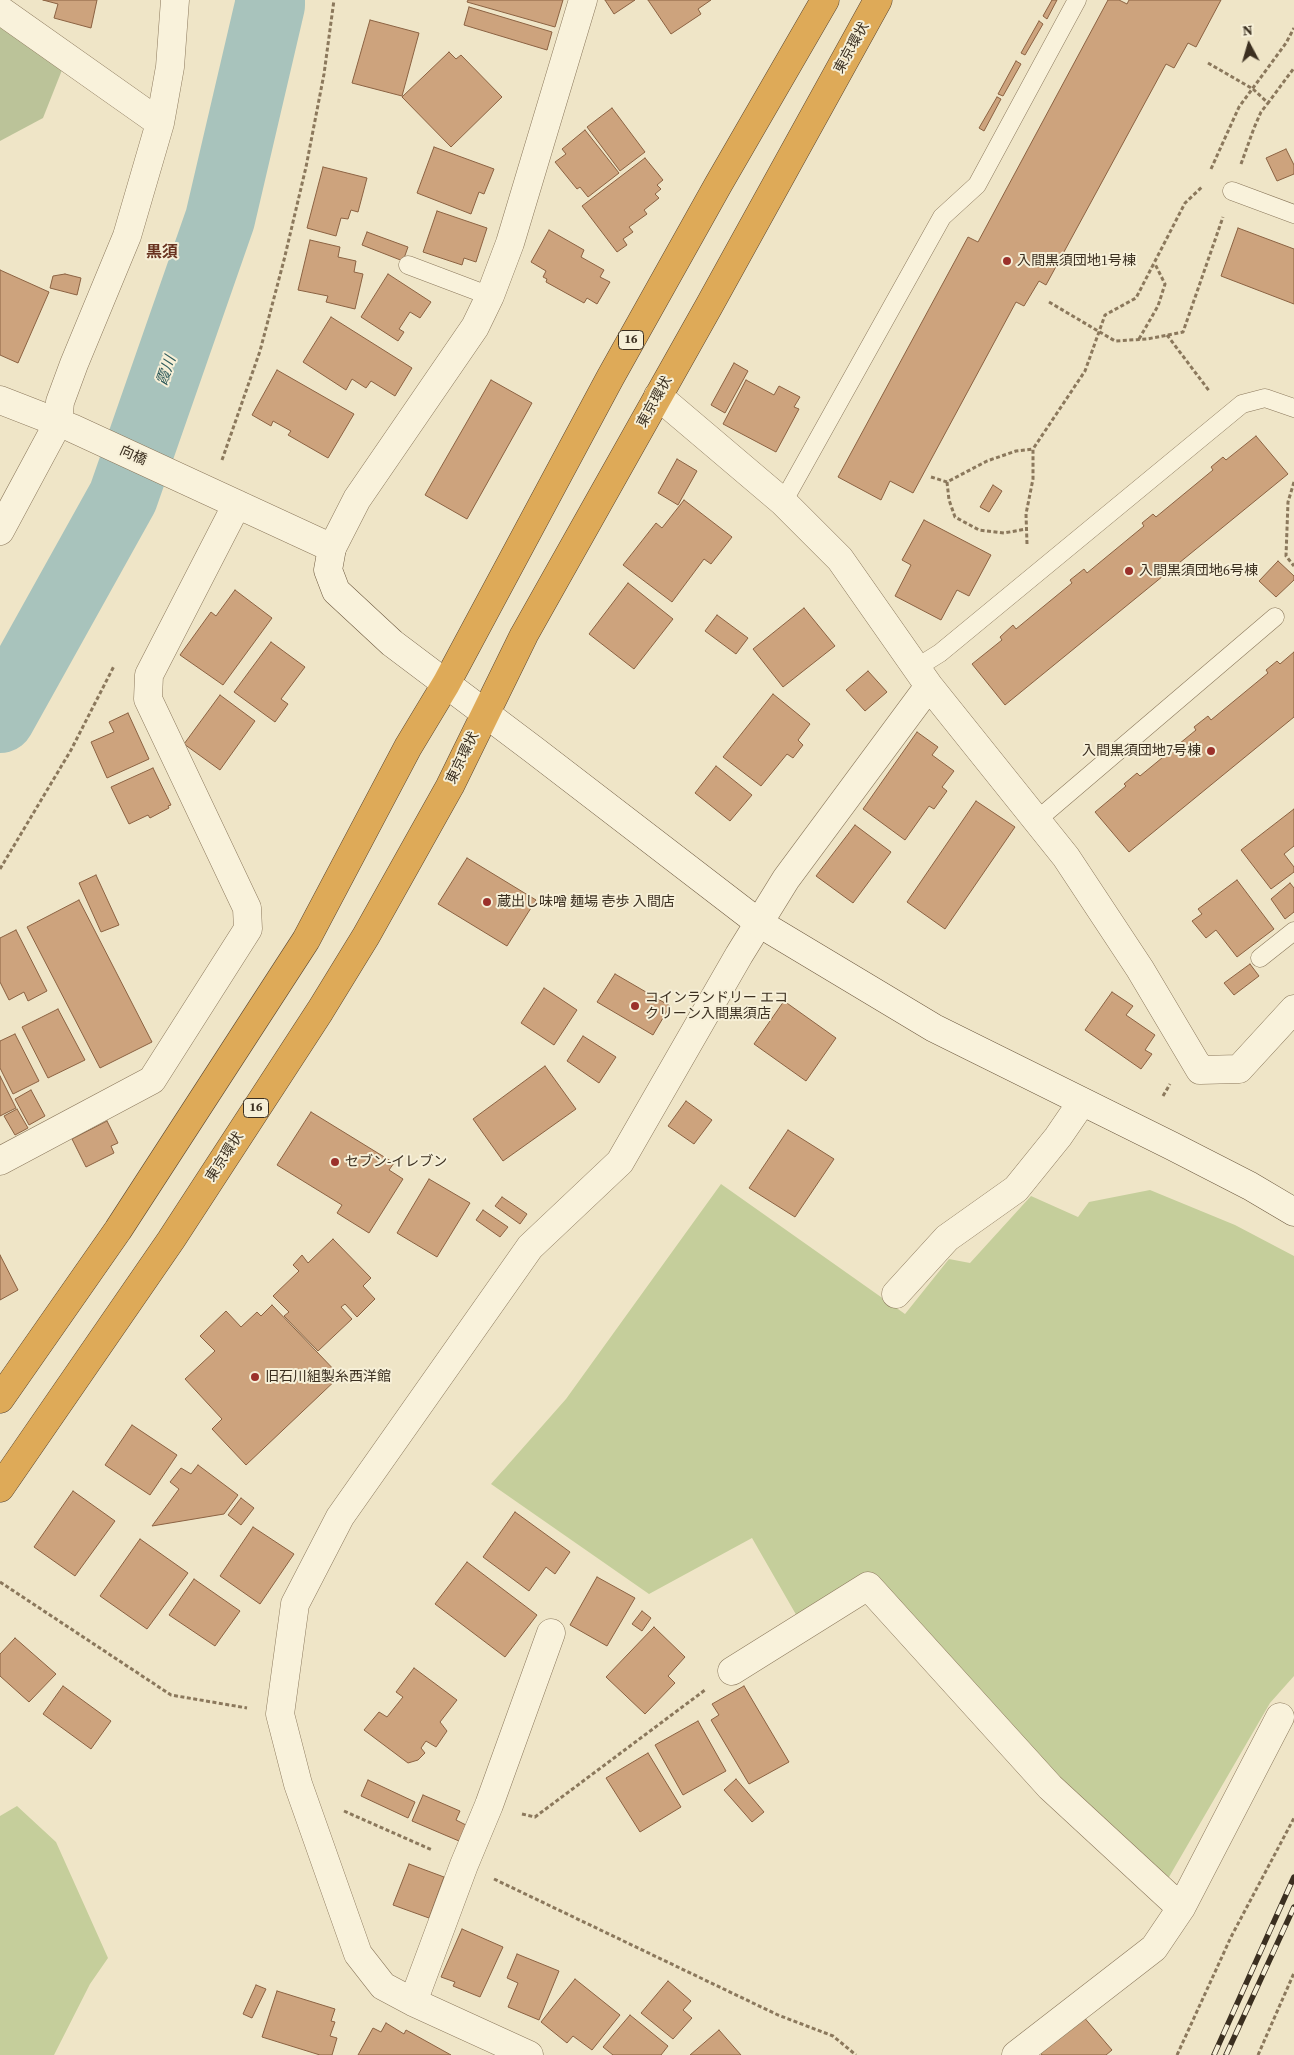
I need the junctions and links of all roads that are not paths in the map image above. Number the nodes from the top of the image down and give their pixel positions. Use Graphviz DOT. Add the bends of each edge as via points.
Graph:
graph roads {
  1 [pos="175,0"];
  2 [pos="583,0"];
  3 [pos="825,0"];
  4 [pos="878,0"];
  5 [pos="1077,0"];
  6 [pos="0,10"];
  7 [pos="160,123"];
  8 [pos="1232,191"];
  9 [pos="1294,214"];
  10 [pos="408,265"];
  11 [pos="490,296"];
  12 [pos="658,396"];
  13 [pos="0,400"];
  14 [pos="1294,408"];
  15 [pos="65,425"];
  16 [pos="783,502"];
  17 [pos="237,504"];
  18 [pos="0,531"];
  19 [pos="332,548"];
  20 [pos="1275,618"];
  21 [pos="923,677"];
  22 [pos="446,684"];
  23 [pos="485,713"];
  24 [pos="1037,820"];
  25 [pos="759,923"];
  26 [pos="1294,931"];
  27 [pos="1260,958"];
  28 [pos="1294,1009"];
  29 [pos="1082,1102"];
  30 [pos="0,1161"];
  31 [pos="1294,1212"];
  32 [pos="896,1294"];
  33 [pos="0,1399"];
  34 [pos="0,1488"];
  35 [pos="551,1633"];
  36 [pos="732,1671"];
  37 [pos="1280,1717"];
  38 [pos="1181,1908"];
  39 [pos="413,2002"];
  40 [pos="514,2052"];
  41 [pos="1016,2055"];
  1 -- 7 [label="street" via="170,67"];
  2 -- 11 [label="street" via="510,243"];
  3 -- 22 [label="highway, 16" via="610,378"];
  4 -- 12 [label="highway, 東京環状 / 16"];
  5 -- 16 [label="lane" via="977,185 942,217"];
  6 -- 7 [label="street"];
  7 -- 15 [label="street" via="126,236 60,402"];
  8 -- 9 [label="lane"];
  10 -- 11 [label="lane"];
  11 -- 19 [label="street" via="474,328 357,499"];
  12 -- 16 [label="street"];
  12 -- 23 [label="highway, 東京環状 / 16" via="524,635"];
  13 -- 15 [label="street, 向橋"];
  14 -- 21 [label="lane" via="1265,398 1242,404 940,653"];
  15 -- 17 [label="street, 向橋"];
  15 -- 18 [label="street"];
  16 -- 21 [label="street" via="840,559"];
  17 -- 19 [label="street, 向橋"];
  17 -- 30 [label="street" via="149,675 148,699 247,908 248,929 152,1080"];
  19 -- 22 [label="street" via="328,570 336,592 392,643"];
  20 -- 24 [label="lane"];
  21 -- 24 [label="street"];
  21 -- 25 [label="street"];
  22 -- 23 [label="street"];
  22 -- 33 [label="highway, 16" via="408,748 306,940 118,1230"];
  23 -- 25 [label="street"];
  23 -- 34 [label="highway, 東京環状 / 16" via="450,786 320,1011 171,1240"];
  24 -- 28 [label="street" via="1066,857 1129,953 1200,1070 1239,1069"];
  25 -- 29 [label="street" via="934,1028"];
  25 -- 39 [label="street" via="620,1162 530,1247 340,1517 295,1604 280,1714 300,1791 358,1954 383,1986"];
  26 -- 27 [label="lane"];
  29 -- 31 [label="street" via="1250,1186"];
  29 -- 32 [label="street" via="1016,1189 947,1238"];
  35 -- 39 [label="street"];
  36 -- 38 [label="street" via="868,1586 1050,1787"];
  37 -- 38 [label="street"];
  38 -- 41 [label="street" via="1154,1948"];
  39 -- 40 [label="street"];
}
